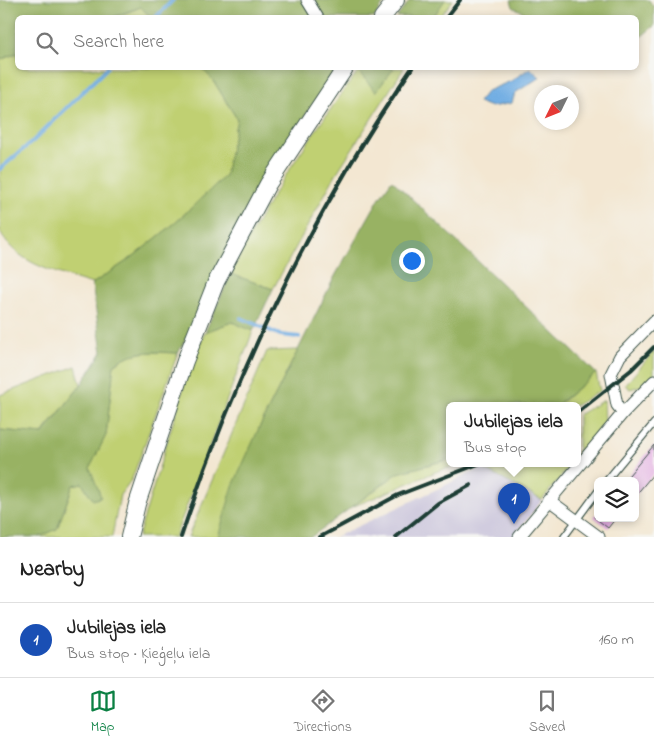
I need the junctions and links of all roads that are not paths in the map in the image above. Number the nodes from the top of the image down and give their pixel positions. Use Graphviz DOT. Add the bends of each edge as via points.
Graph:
graph roads {
  1 [pos="307,0"];
  2 [pos="396,0"];
  3 [pos="316,15"];
  4 [pos="384,15"];
  5 [pos="344,70"];
  6 [pos="654,321"];
  7 [pos="654,382"];
  8 [pos="623,413"];
  9 [pos="654,423"];
  10 [pos="581,462"];
  11 [pos="577,467"];
  12 [pos="609,477"];
  13 [pos="594,496"];
  14 [pos="549,500"];
  15 [pos="576,520"];
  16 [pos="129,537"];
  17 [pos="519,537"];
  18 [pos="564,537"];
  19 [pos="599,537"];
  1 -- 3 [label="street"];
  2 -- 4 [label="main road"];
  5 -- 16 [label="main road" via="268,184 216,282 185,361"];
  6 -- 8 [label="street" via="620,356 611,374 617,405"];
  7 -- 8 [label="street"];
  8 -- 10 [label="street"];
  9 -- 12 [label="lane"];
  11 -- 14 [label="street"];
  13 -- 15 [label="lane"];
  14 -- 15 [label="street"];
  14 -- 17 [label="street"];
  15 -- 18 [label="lane"];
  15 -- 19 [label="street"];
}
